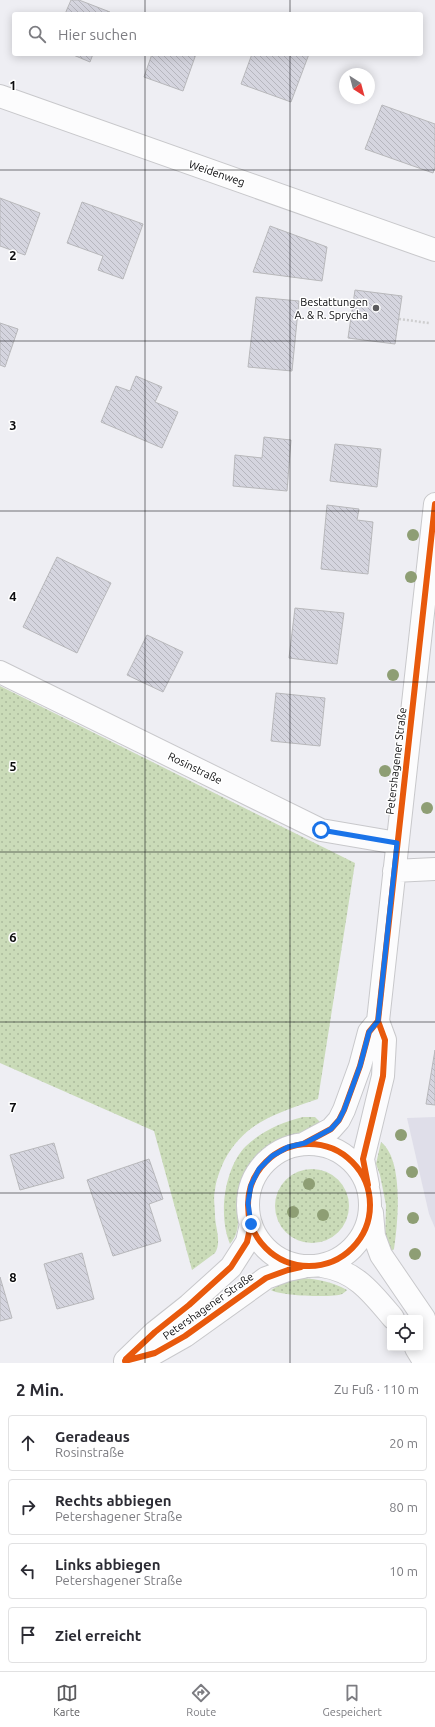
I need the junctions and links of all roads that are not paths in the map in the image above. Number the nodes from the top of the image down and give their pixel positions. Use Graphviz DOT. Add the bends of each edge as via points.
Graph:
graph roads {
  1 [pos="0,96"];
  2 [pos="435,250"];
  3 [pos="435,504"];
  4 [pos="0,672"];
  5 [pos="397,843"];
  6 [pos="435,869"];
  7 [pos="394,871"];
  8 [pos="378,1021"];
  9 [pos="305,1143"];
  10 [pos="368,1185"];
  11 [pos="371,1207"];
  12 [pos="251,1224"];
  13 [pos="312,1266"];
  14 [pos="391,1315"];
  15 [pos="418,1351"];
  16 [pos="435,1354"];
  17 [pos="123,1362"];
  18 [pos="425,1363"];
  1 -- 2 [label="street, Weidenweg"];
  3 -- 5 [label="street, Petershagener Straße"];
  4 -- 5 [label="street, Rosinstraße" via="321,830"];
  5 -- 7 [label="street, Petershagener Straße"];
  6 -- 7 [label="street"];
  7 -- 8 [label="street, Petershagener Straße"];
  8 -- 9 [label="street, Petershagener Straße" via="369,1032 360,1066 339,1120 331,1129"];
  8 -- 10 [label="street, Petershagener Straße" via="385,1040 383,1076 363,1159"];
  9 -- 10 [label="street, Petershagener Straße" via="324,1145 340,1151 358,1166"];
  9 -- 12 [label="street, Petershagener Straße" via="288,1147 272,1156 259,1169 251,1185 248,1203"];
  10 -- 11 [label="street, Petershagener Straße"];
  11 -- 13 [label="street, Petershagener Straße" via="367,1229 354,1248 339,1259"];
  11 -- 16 [label="street" via="374,1236 382,1255 424,1318"];
  12 -- 13 [label="street, Petershagener Straße" via="257,1238 269,1252 284,1262"];
  12 -- 17 [label="street, Petershagener Straße" via="247,1242 231,1267"];
  13 -- 14 [label="street" via="332,1267 353,1276 379,1300"];
  13 -- 17 [label="street, Petershagener Straße" via="288,1270 266,1278 185,1336 155,1353"];
  15 -- 18 [label="street"];
}
